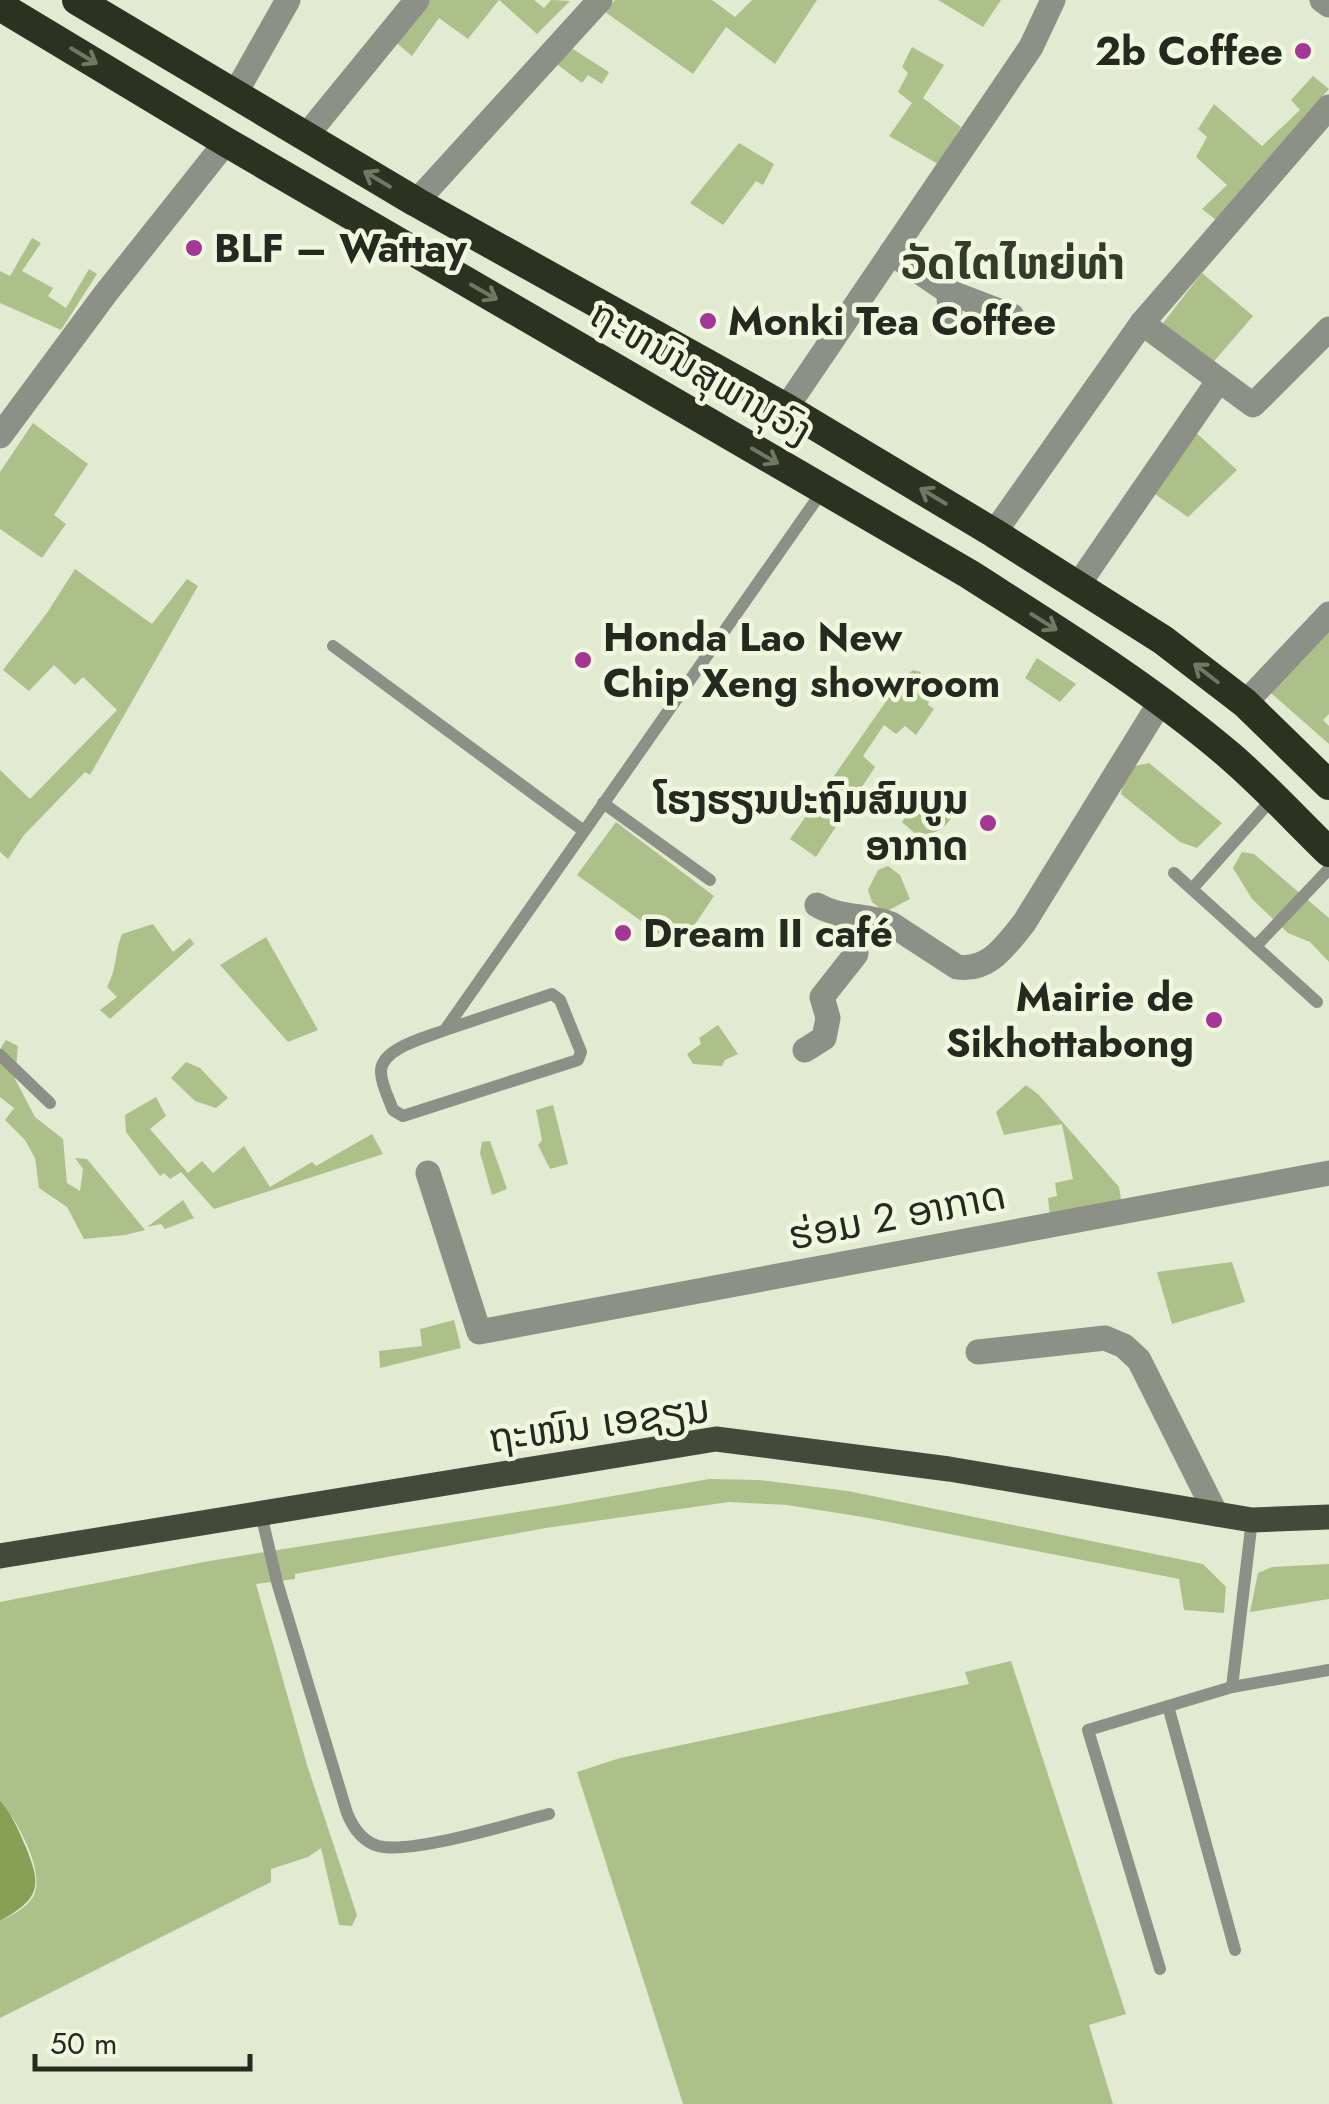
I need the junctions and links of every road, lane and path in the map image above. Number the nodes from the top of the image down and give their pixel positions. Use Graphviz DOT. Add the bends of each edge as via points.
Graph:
graph roads {
  1 [pos="78,0"];
  2 [pos="288,0"];
  3 [pos="417,0"];
  4 [pos="600,0"];
  5 [pos="1053,0"];
  6 [pos="1322,0"];
  7 [pos="1329,5"];
  8 [pos="0,6"];
  9 [pos="236,94"];
  10 [pos="1329,108"];
  11 [pos="306,136"];
  12 [pos="226,142"];
  13 [pos="416,202"];
  14 [pos="891,253"];
  15 [pos="949,292"];
  16 [pos="1012,316"];
  17 [pos="950,319"];
  18 [pos="1142,323"];
  19 [pos="1329,329"];
  20 [pos="1219,380"];
  21 [pos="786,408"];
  22 [pos="0,436"];
  23 [pos="824,490"];
  24 [pos="994,533"];
  25 [pos="1078,586"];
  26 [pos="1329,614"];
  27 [pos="332,646"];
  28 [pos="1161,700"];
  29 [pos="1245,703"];
  30 [pos="1329,786"];
  31 [pos="1274,798"];
  32 [pos="603,803"];
  33 [pos="584,831"];
  34 [pos="1329,852"];
  35 [pos="1329,869"];
  36 [pos="1174,873"];
  37 [pos="710,880"];
  38 [pos="1192,889"];
  39 [pos="1256,946"];
  40 [pos="1317,1002"];
  41 [pos="446,1030"];
  42 [pos="804,1050"];
  43 [pos="0,1054"];
  44 [pos="50,1103"];
  45 [pos="428,1172"];
  46 [pos="1329,1173"];
  47 [pos="978,1352"];
  48 [pos="261,1514"];
  49 [pos="1216,1514"];
  50 [pos="1329,1517"];
  51 [pos="1252,1520"];
  52 [pos="0,1556"];
  53 [pos="1329,1670"];
  54 [pos="1232,1688"];
  55 [pos="1168,1706"];
  56 [pos="550,1814"];
  57 [pos="1236,1950"];
  58 [pos="1160,1968"];
  1 -- 9 [label="highway, ຖະຫນົນສຸພານຸວົງ"];
  2 -- 9 [label="street"];
  3 -- 11 [label="street"];
  4 -- 13 [label="street"];
  5 -- 14 [label="street" via="1031,46"];
  6 -- 7 [label="street"];
  8 -- 12 [label="highway, ຖະຫນົນສຸພານຸວົງ, one-way"];
  9 -- 11 [label="highway, ຖະຫນົນສຸພານຸວົງ"];
  10 -- 18 [label="street"];
  13 -- 11 [label="highway, ຖະຫນົນສຸພານຸວົງ, one-way"];
  12 -- 22 [label="street"];
  12 -- 23 [label="highway, ຖະຫນົນສຸພານຸວົງ, one-way"];
  13 -- 21 [label="highway, ຖະຫນົນສຸພານຸວົງ"];
  14 -- 15 [label="street"];
  14 -- 21 [label="street"];
  15 -- 16 [label="street"];
  15 -- 17 [label="street"];
  18 -- 20 [label="street"];
  18 -- 24 [label="street"];
  19 -- 20 [label="street" via="1253,404"];
  20 -- 25 [label="street"];
  24 -- 21 [label="highway, ຖະຫນົນສຸພານຸວົງ, one-way"];
  23 -- 28 [label="highway, ຖະຫນົນສຸພານຸວົງ, one-way" via="984,583"];
  23 -- 32 [label="lane"];
  24 -- 25 [label="highway, ຖະຫນົນສຸພານຸວົງ"];
  29 -- 25 [label="highway, ຖະຫນົນສຸພານຸວົງ, one-way" via="1164,640"];
  26 -- 29 [label="street"];
  27 -- 33 [label="lane"];
  28 -- 31 [label="highway, ຖະຫນົນສຸພານຸວົງ"];
  28 -- 42 [label="street" via="997,956 969,969 956,967 891,924 828,910 855,938 856,954 822,997 824,1038"];
  29 -- 30 [label="highway, ຖະຫນົນສຸພານຸວົງ"];
  31 -- 34 [label="highway, ຖະຫນົນສຸພານຸວົງ"];
  31 -- 38 [label="lane"];
  32 -- 33 [label="lane"];
  32 -- 37 [label="lane"];
  33 -- 41 [label="lane"];
  35 -- 39 [label="lane"];
  36 -- 38 [label="lane"];
  38 -- 39 [label="lane"];
  39 -- 40 [label="lane"];
  41 -- 41 [label="lane" via="384,1060 381,1074 393,1110 403,1116 570,1064 581,1052 552,994"];
  43 -- 44 [label="lane"];
  45 -- 46 [label="street, ຮ່ອມ 2 ອາກາດ" via="479,1332"];
  47 -- 49 [label="street" via="1105,1338 1124,1346 1139,1360"];
  48 -- 49 [label="main road, ຖະໜົນ ເອຊຽນ" via="716,1439"];
  48 -- 52 [label="main road, ຖະໜົນ ເອຊຽນ"];
  48 -- 56 [label="lane" via="347,1813 362,1837 380,1846 412,1846"];
  49 -- 51 [label="main road, ຖະໜົນ ເອຊຽນ"];
  50 -- 51 [label="main road, ຖະໜົນ ເອຊຽນ"];
  51 -- 54 [label="lane"];
  53 -- 54 [label="lane"];
  54 -- 55 [label="lane"];
  55 -- 57 [label="lane"];
  55 -- 58 [label="lane" via="1088,1730"];
}
